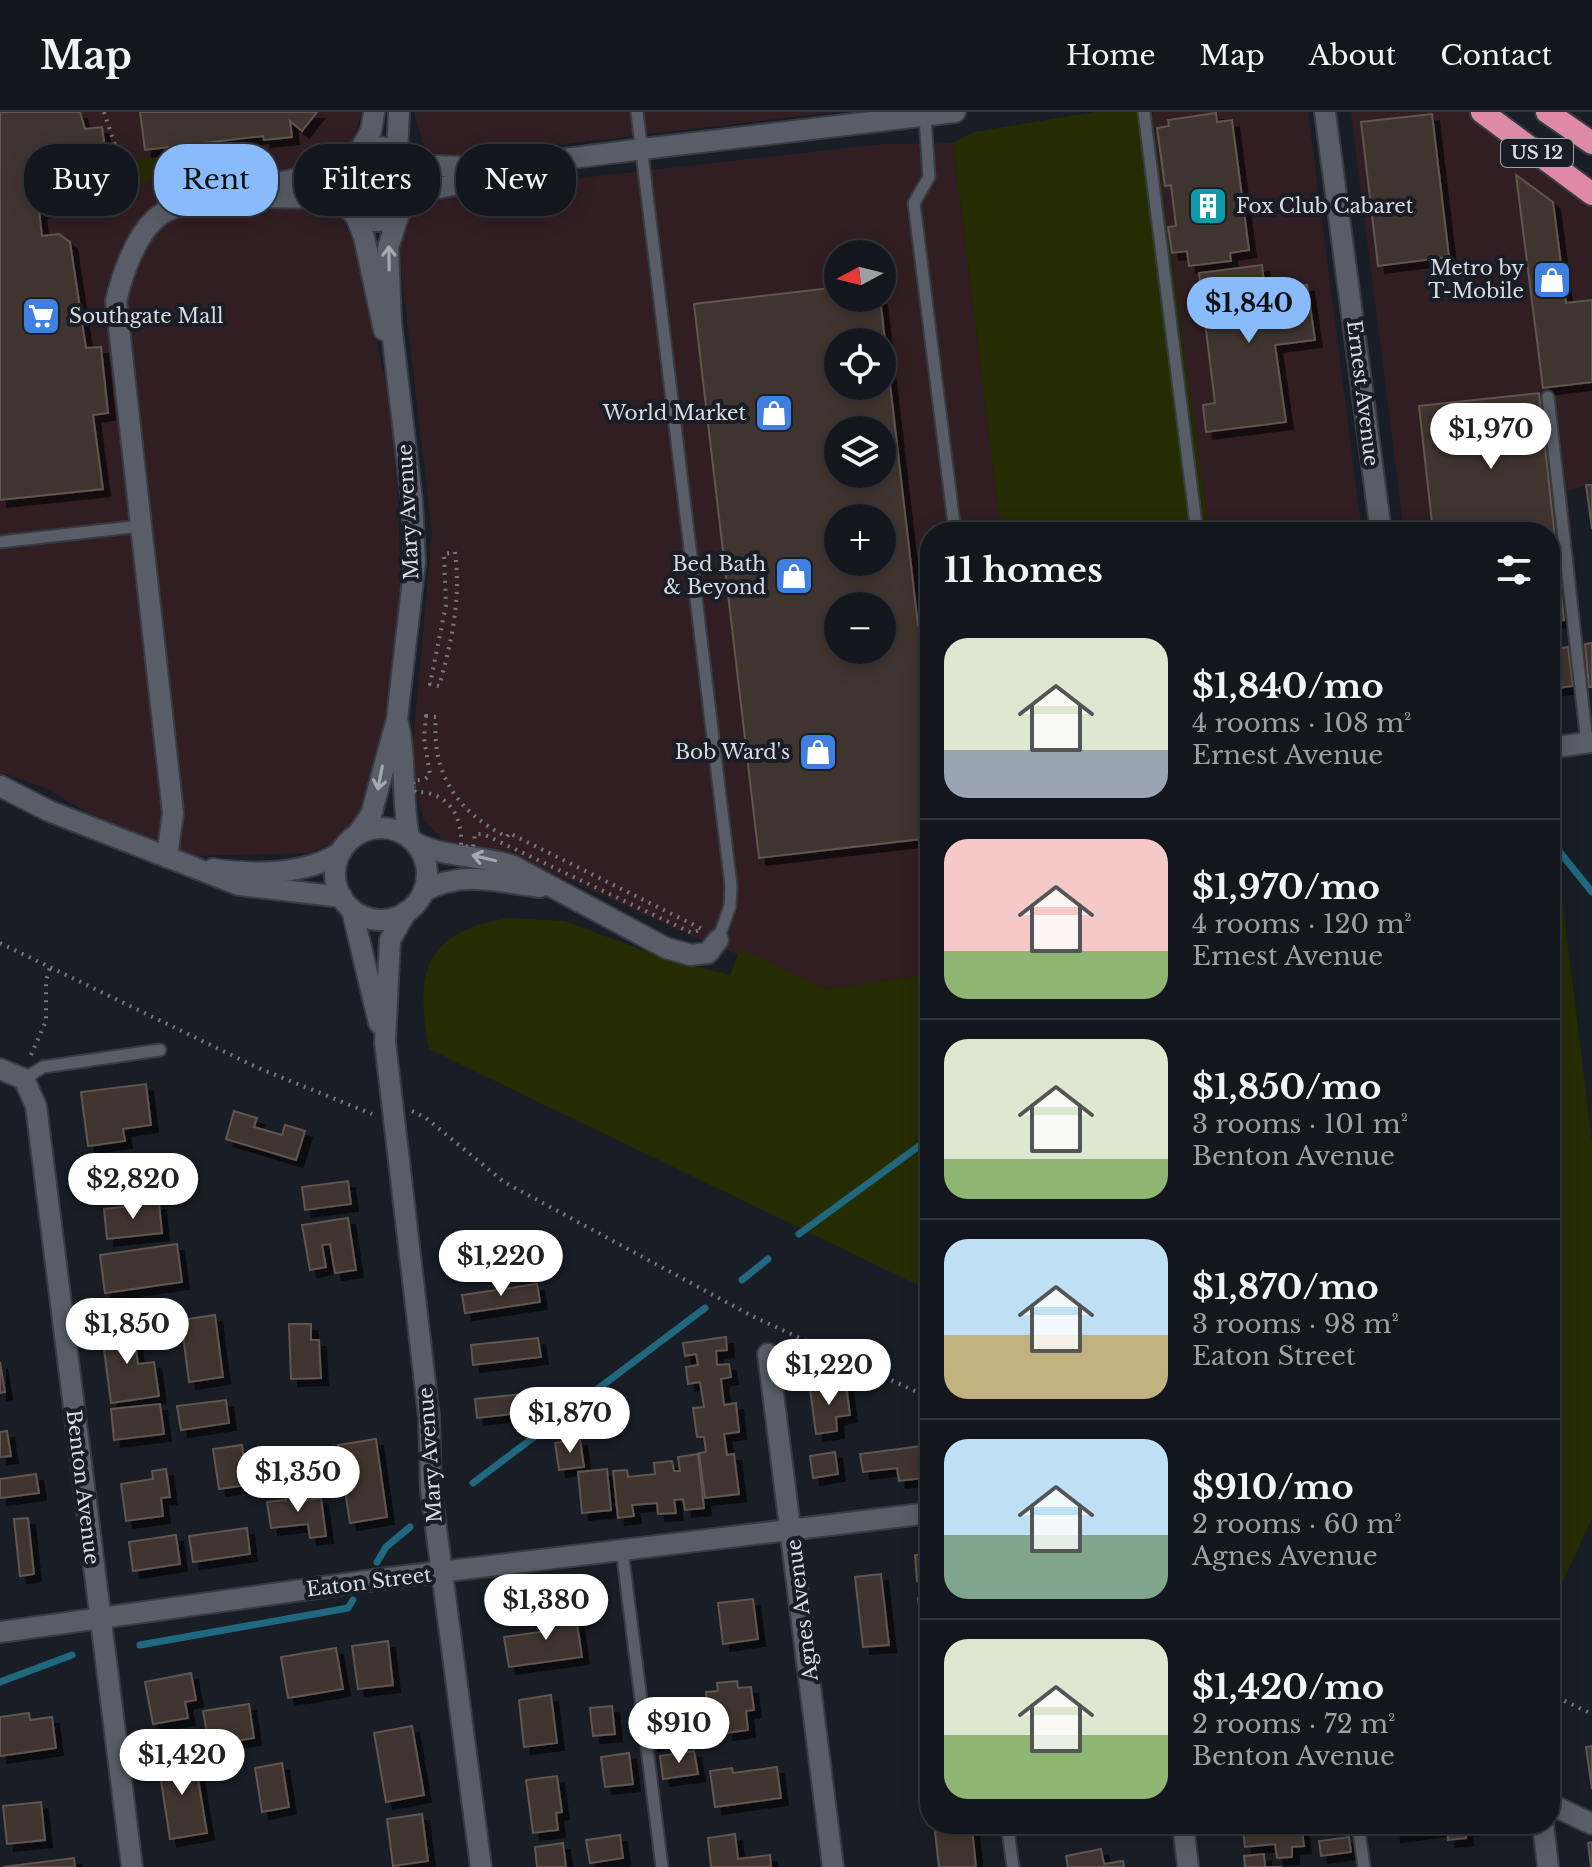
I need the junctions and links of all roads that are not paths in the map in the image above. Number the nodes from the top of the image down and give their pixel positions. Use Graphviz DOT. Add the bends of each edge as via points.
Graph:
graph roads {
  1 [pos="374,112"];
  2 [pos="399,112"];
  3 [pos="637,112"];
  4 [pos="955,112"];
  5 [pos="1144,112"];
  6 [pos="1325,112"];
  7 [pos="1482,112"];
  8 [pos="1547,112"];
  9 [pos="924,114"];
  10 [pos="1592,143"];
  11 [pos="363,144"];
  12 [pos="400,144"];
  13 [pos="642,149"];
  14 [pos="576,157"];
  15 [pos="1592,194"];
  16 [pos="160,216"];
  17 [pos="354,216"];
  18 [pos="366,216"];
  19 [pos="388,216"];
  20 [pos="400,216"];
  21 [pos="394,367"];
  22 [pos="1548,397"];
  23 [pos="954,522"];
  24 [pos="1196,522"];
  25 [pos="1380,522"];
  26 [pos="141,526"];
  27 [pos="0,542"];
  28 [pos="399,709"];
  29 [pos="1590,743"];
  30 [pos="1560,747"];
  31 [pos="0,786"];
  32 [pos="357,835"];
  33 [pos="412,840"];
  34 [pos="341,852"];
  35 [pos="167,857"];
  36 [pos="548,887"];
  37 [pos="424,891"];
  38 [pos="347,904"];
  39 [pos="406,912"];
  40 [pos="718,940"];
  41 [pos="385,1042"];
  42 [pos="160,1050"];
  43 [pos="11,1073"];
  44 [pos="778,1353"];
  45 [pos="920,1514"];
  46 [pos="792,1529"];
  47 [pos="622,1550"];
  48 [pos="442,1573"];
  49 [pos="99,1621"];
  50 [pos="0,1632"];
  51 [pos="1560,1809"];
  52 [pos="1592,1824"];
  53 [pos="1008,1834"];
  54 [pos="1184,1834"];
  55 [pos="1359,1834"];
  56 [pos="1544,1834"];
  57 [pos="132,1867"];
  58 [pos="481,1867"];
  59 [pos="662,1867"];
  60 [pos="833,1867"];
  61 [pos="1013,1867"];
  62 [pos="1188,1867"];
  63 [pos="1364,1867"];
  64 [pos="1548,1867"];
  1 -- 11 [label="street"];
  2 -- 12 [label="street"];
  3 -- 13 [label="lane"];
  4 -- 9 [label="street"];
  5 -- 24 [label="lane"];
  6 -- 25 [label="street, Ernest Avenue"];
  7 -- 15 [label="highway, US 12"];
  8 -- 10 [label="highway, US 12"];
  9 -- 13 [label="street"];
  9 -- 23 [label="lane" via="929,177 914,203"];
  13 -- 14 [label="street"];
  13 -- 40 [label="lane" via="731,886"];
  16 -- 26 [label="street" via="122,273 116,301"];
  17 -- 21 [label="street, Mary Avenue" via="364,237"];
  18 -- 19 [label="street" via="377,221"];
  21 -- 20 [label="street, Mary Avenue, one-way" via="388,248"];
  21 -- 28 [label="street, Mary Avenue" via="415,562"];
  22 -- 29 [label="lane"];
  26 -- 27 [label="lane"];
  26 -- 35 [label="street" via="173,813"];
  28 -- 32 [label="street, Mary Avenue, one-way" via="371,815"];
  28 -- 33 [label="street, Mary Avenue" via="404,813"];
  29 -- 30 [label="street"];
  31 -- 35 [label="street"];
  32 -- 33 [label="street" via="384,828"];
  32 -- 34 [label="street"];
  36 -- 33 [label="street, one-way" via="513,866 477,855 434,852"];
  33 -- 37 [label="street" via="426,866"];
  34 -- 35 [label="street" via="326,862 287,870 223,871"];
  34 -- 38 [label="street" via="336,867"];
  35 -- 38 [label="street" via="239,885"];
  36 -- 37 [label="street" via="466,878 445,880"];
  36 -- 40 [label="street" via="666,948 708,953"];
  37 -- 39 [label="street"];
  38 -- 39 [label="street" via="379,920"];
  38 -- 41 [label="street, Mary Avenue"];
  39 -- 41 [label="street, Mary Avenue" via="390,940"];
  41 -- 48 [label="street, Mary Avenue"];
  42 -- 43 [label="lane"];
  43 -- 49 [label="street, Benton Avenue" via="36,1106"];
  44 -- 46 [label="street, Agnes Avenue"];
  45 -- 46 [label="street, Eaton Street"];
  46 -- 47 [label="street, Eaton Street"];
  46 -- 60 [label="street, Agnes Avenue"];
  47 -- 48 [label="street, Eaton Street"];
  47 -- 59 [label="lane"];
  48 -- 49 [label="street, Eaton Street"];
  48 -- 58 [label="street, Mary Avenue"];
  49 -- 50 [label="street, Eaton Street"];
  49 -- 57 [label="street, Benton Avenue"];
  51 -- 52 [label="street"];
  53 -- 61 [label="lane"];
  54 -- 62 [label="street"];
  55 -- 63 [label="lane"];
  56 -- 64 [label="street"];
}
